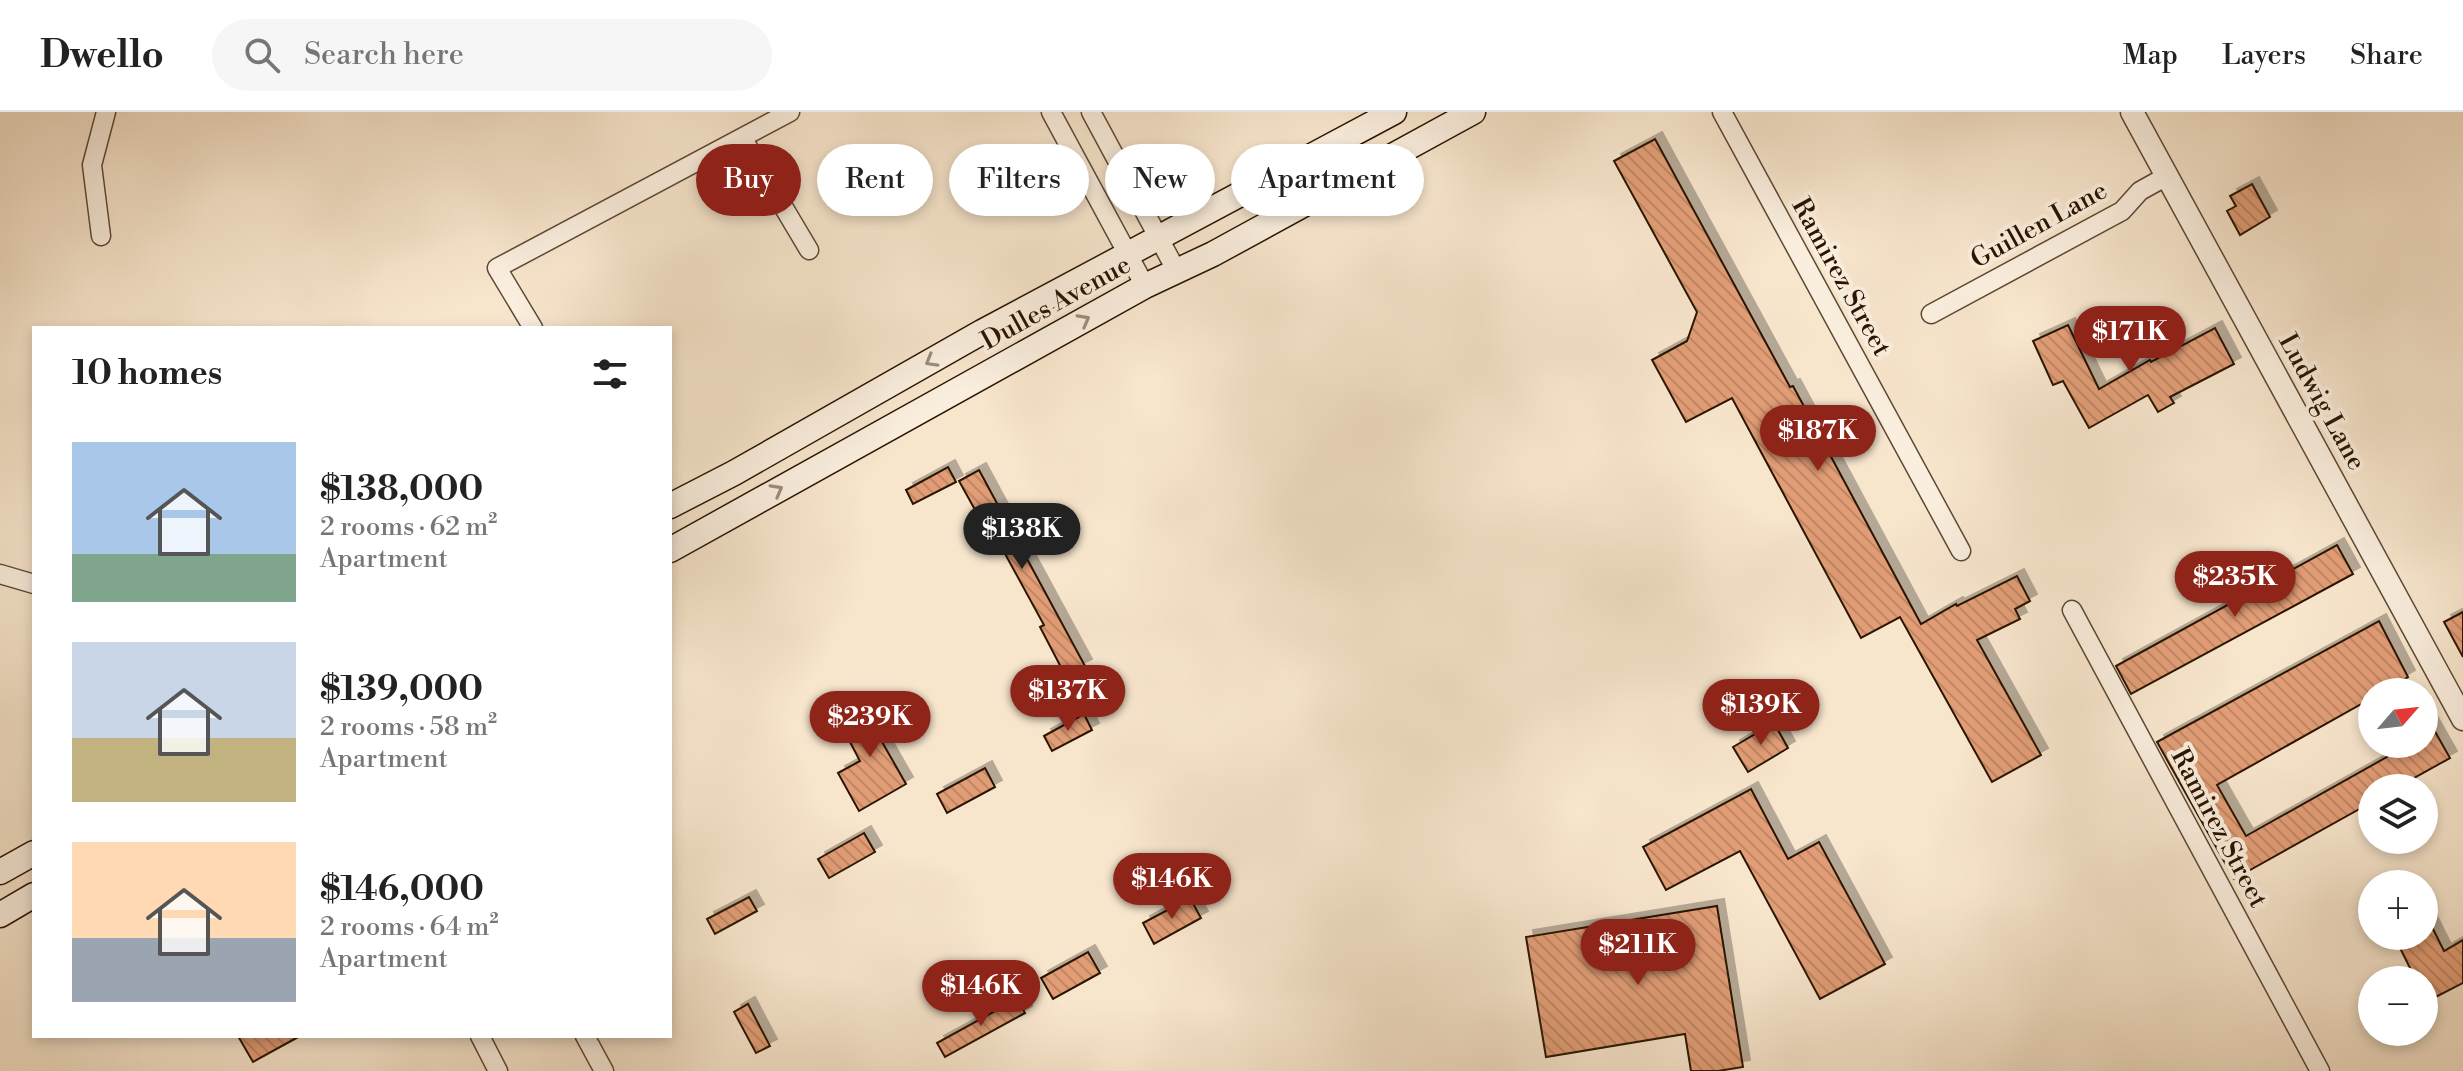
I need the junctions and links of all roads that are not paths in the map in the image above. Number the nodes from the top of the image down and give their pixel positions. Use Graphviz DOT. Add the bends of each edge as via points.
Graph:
graph roads {
  1 [pos="106,112"];
  2 [pos="790,112"];
  3 [pos="1051,112"];
  4 [pos="1091,112"];
  5 [pos="1394,112"];
  6 [pos="1473,112"];
  7 [pos="1722,112"];
  8 [pos="2132,112"];
  9 [pos="743,139"];
  10 [pos="2167,176"];
  11 [pos="101,236"];
  12 [pos="1159,238"];
  13 [pos="809,250"];
  14 [pos="1127,256"];
  15 [pos="1176,270"];
  16 [pos="1145,286"];
  17 [pos="1931,314"];
  18 [pos="532,326"];
  19 [pos="672,505"];
  20 [pos="672,549"];
  21 [pos="1961,551"];
  22 [pos="0,574"];
  23 [pos="32,583"];
  24 [pos="2072,610"];
  25 [pos="2463,719"];
  26 [pos="32,854"];
  27 [pos="0,872"];
  28 [pos="32,896"];
  29 [pos="0,915"];
  30 [pos="481,1038"];
  31 [pos="586,1038"];
  32 [pos="498,1071"];
  33 [pos="604,1071"];
  34 [pos="2320,1071"];
  1 -- 11 [label="street" via="92,165"];
  2 -- 9 [label="street"];
  3 -- 14 [label="street"];
  4 -- 12 [label="street"];
  5 -- 12 [label="main road, Dulles Avenue"];
  6 -- 15 [label="main road, Dulles Avenue"];
  7 -- 21 [label="street, Ramirez Street"];
  8 -- 10 [label="street, Ludwig Lane"];
  9 -- 13 [label="street"];
  9 -- 18 [label="street" via="497,268"];
  10 -- 17 [label="street, Guillen Lane" via="2140,191 2122,211"];
  10 -- 25 [label="street, Ludwig Lane"];
  12 -- 14 [label="main road, Dulles Avenue"];
  12 -- 15 [label="street"];
  14 -- 16 [label="street"];
  14 -- 19 [label="main road, Dulles Avenue, one-way"];
  15 -- 16 [label="main road, Dulles Avenue"];
  20 -- 16 [label="main road, Dulles Avenue, one-way"];
  22 -- 23 [label="street"];
  24 -- 34 [label="street, Ramirez Street"];
  26 -- 27 [label="main road"];
  28 -- 29 [label="main road"];
  30 -- 32 [label="street"];
  31 -- 33 [label="street"];
}
